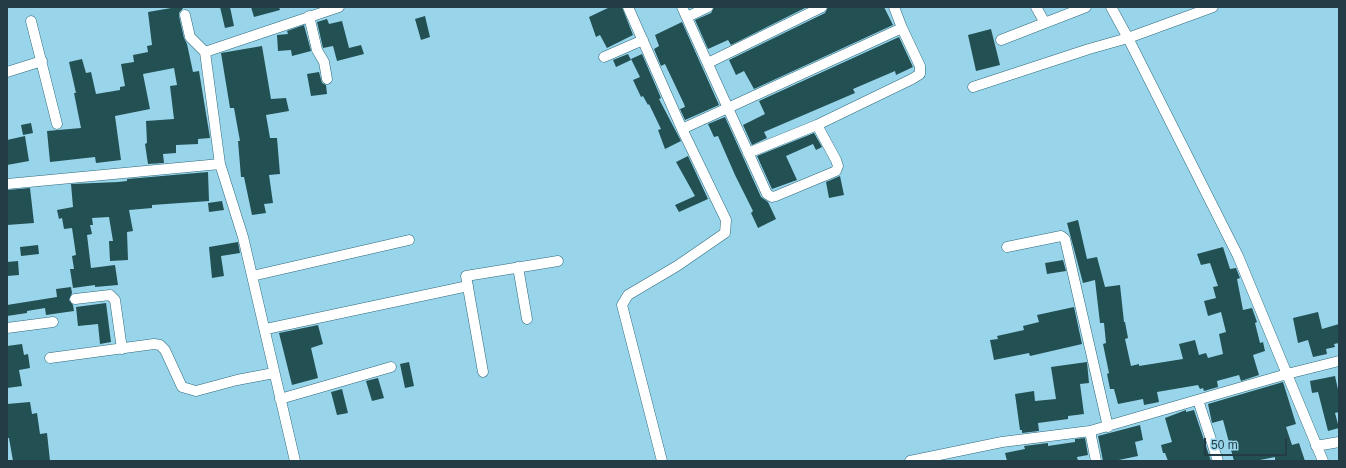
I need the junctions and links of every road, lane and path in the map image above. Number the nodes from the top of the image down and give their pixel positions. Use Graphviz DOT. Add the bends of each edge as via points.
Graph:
graph roads {
  1 [pos="339,7"];
  2 [pos="628,7"];
  3 [pos="682,7"];
  4 [pos="708,7"];
  5 [pos="822,7"];
  6 [pos="894,7"];
  7 [pos="1036,7"];
  8 [pos="1086,7"];
  9 [pos="1110,7"];
  10 [pos="1213,7"];
  11 [pos="185,15"];
  12 [pos="309,16"];
  13 [pos="687,17"];
  14 [pos="31,21"];
  15 [pos="1045,23"];
  16 [pos="902,28"];
  17 [pos="1128,38"];
  18 [pos="643,40"];
  19 [pos="1001,40"];
  20 [pos="205,52"];
  21 [pos="604,57"];
  22 [pos="42,61"];
  23 [pos="708,64"];
  24 [pos="7,72"];
  25 [pos="327,79"];
  26 [pos="973,87"];
  27 [pos="728,109"];
  28 [pos="57,124"];
  29 [pos="817,125"];
  30 [pos="682,129"];
  31 [pos="748,153"];
  32 [pos="220,164"];
  33 [pos="7,184"];
  34 [pos="409,240"];
  35 [pos="1007,247"];
  36 [pos="558,261"];
  37 [pos="518,267"];
  38 [pos="252,276"];
  39 [pos="468,286"];
  40 [pos="75,299"];
  41 [pos="527,319"];
  42 [pos="53,322"];
  43 [pos="7,328"];
  44 [pos="266,329"];
  45 [pos="122,349"];
  46 [pos="50,358"];
  47 [pos="1339,361"];
  48 [pos="391,367"];
  49 [pos="483,372"];
  50 [pos="274,373"];
  51 [pos="1288,374"];
  52 [pos="280,399"];
  53 [pos="1198,400"];
  54 [pos="1108,426"];
  55 [pos="1090,431"];
  56 [pos="1339,442"];
  57 [pos="1316,446"];
  58 [pos="946,457"];
  59 [pos="295,461"];
  60 [pos="662,461"];
  61 [pos="910,461"];
  62 [pos="1096,461"];
  63 [pos="1218,461"];
  64 [pos="1323,461"];
  1 -- 12 [label="street"];
  2 -- 18 [label="street"];
  3 -- 13 [label="street"];
  4 -- 13 [label="street"];
  5 -- 23 [label="street"];
  6 -- 16 [label="street"];
  7 -- 15 [label="street"];
  8 -- 15 [label="street"];
  9 -- 17 [label="street"];
  10 -- 17 [label="street"];
  11 -- 20 [label="street" via="190,37"];
  12 -- 20 [label="street"];
  12 -- 25 [label="street"];
  13 -- 23 [label="street"];
  14 -- 22 [label="street"];
  15 -- 19 [label="street"];
  16 -- 27 [label="street"];
  16 -- 29 [label="street" via="920,66 920,74"];
  17 -- 26 [label="street"];
  17 -- 51 [label="street" via="1238,256"];
  18 -- 21 [label="street"];
  18 -- 30 [label="street"];
  20 -- 32 [label="street"];
  22 -- 24 [label="street"];
  22 -- 28 [label="street"];
  23 -- 27 [label="street"];
  27 -- 30 [label="street"];
  27 -- 31 [label="street"];
  29 -- 31 [label="street"];
  29 -- 31 [label="street" via="836,160 836,171 783,194 772,197 767,194"];
  30 -- 60 [label="street" via="726,220 726,228 725,233 677,266 628,295 622,305"];
  32 -- 33 [label="street"];
  32 -- 38 [label="street" via="243,237"];
  34 -- 38 [label="street"];
  35 -- 54 [label="street" via="1060,236 1065,239"];
  36 -- 37 [label="street"];
  37 -- 39 [label="street" via="466,276"];
  37 -- 41 [label="street"];
  38 -- 44 [label="street"];
  39 -- 44 [label="street"];
  39 -- 49 [label="street"];
  40 -- 45 [label="street" via="113,296"];
  42 -- 43 [label="street"];
  44 -- 50 [label="street"];
  45 -- 46 [label="street"];
  45 -- 50 [label="street" via="160,345 165,350 182,387 188,390 196,391"];
  47 -- 51 [label="street"];
  48 -- 52 [label="street"];
  50 -- 52 [label="street"];
  51 -- 53 [label="street"];
  51 -- 57 [label="street"];
  52 -- 59 [label="street"];
  53 -- 54 [label="street"];
  53 -- 63 [label="street"];
  54 -- 55 [label="street"];
  55 -- 58 [label="street" via="1002,442"];
  55 -- 62 [label="street"];
  56 -- 57 [label="street"];
  57 -- 64 [label="street"];
  58 -- 61 [label="street"];
}
